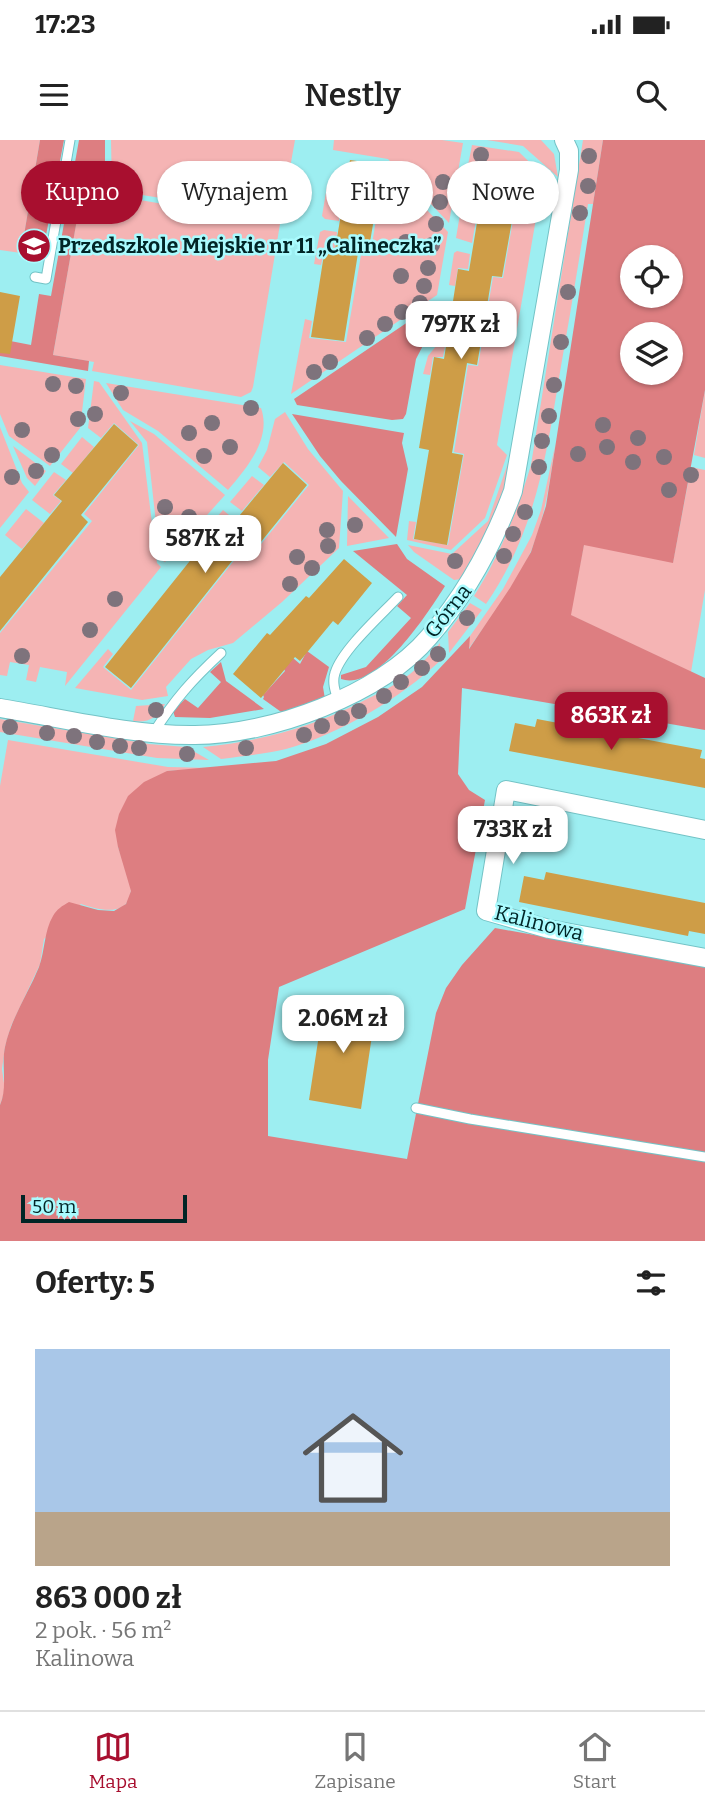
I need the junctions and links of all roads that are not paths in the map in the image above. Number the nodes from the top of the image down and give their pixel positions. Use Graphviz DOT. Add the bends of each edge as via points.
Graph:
graph roads {
  1 [pos="70,140"];
  2 [pos="566,143"];
  3 [pos="35,277"];
  4 [pos="398,597"];
  5 [pos="221,653"];
  6 [pos="338,700"];
  7 [pos="0,708"];
  8 [pos="154,732"];
  9 [pos="705,830"];
  10 [pos="705,958"];
  11 [pos="416,1108"];
  12 [pos="705,1157"];
  1 -- 3 [label="lane" via="46,279"];
  2 -- 6 [label="street, Górna" via="567,179 522,448 502,521 471,582 428,639 405,660"];
  4 -- 6 [label="lane" via="343,657 334,674"];
  5 -- 8 [label="lane" via="188,683"];
  6 -- 8 [label="street, Górna" via="251,730 197,735"];
  7 -- 8 [label="street, Górna"];
  9 -- 10 [label="street, Kalinowa" via="506,790 485,911 549,929"];
  11 -- 12 [label="lane"];
}
